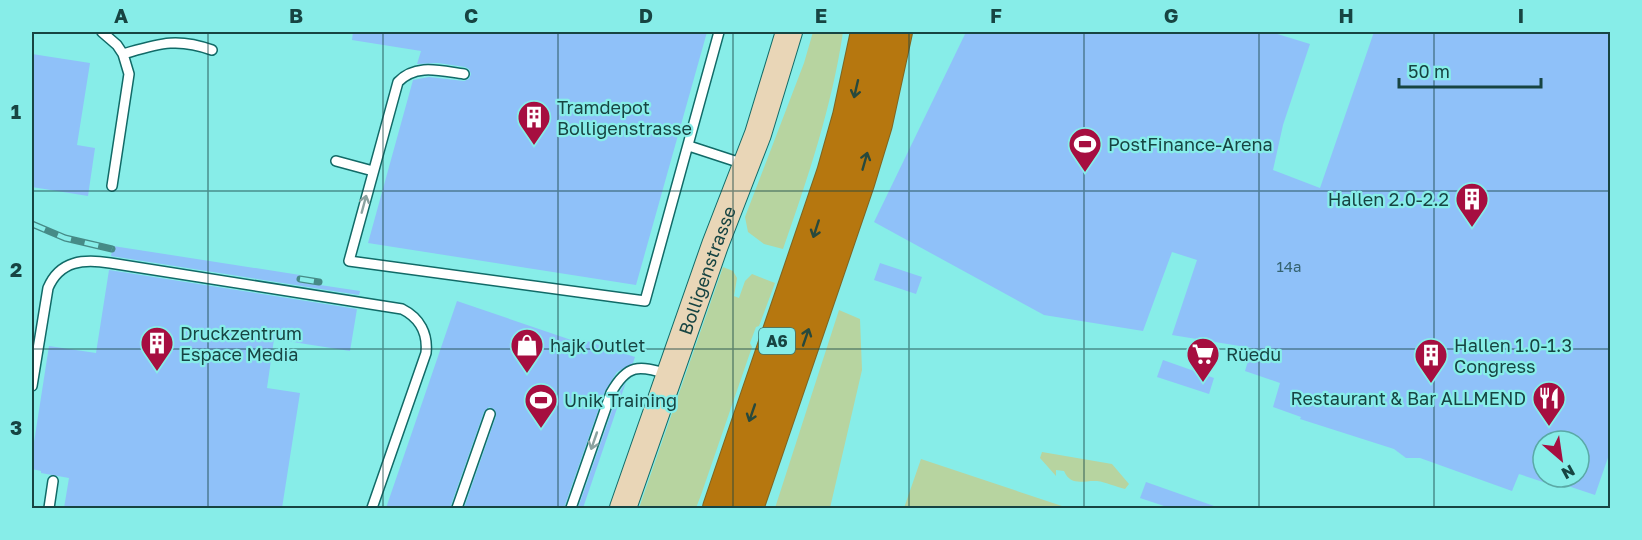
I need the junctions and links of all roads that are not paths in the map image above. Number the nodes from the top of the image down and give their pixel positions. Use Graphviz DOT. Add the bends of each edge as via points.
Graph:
graph roads {
  1 [pos="102,32"];
  2 [pos="720,32"];
  3 [pos="789,32"];
  4 [pos="867,32"];
  5 [pos="896,32"];
  6 [pos="213,50"];
  7 [pos="123,54"];
  8 [pos="465,74"];
  9 [pos="689,146"];
  10 [pos="336,161"];
  11 [pos="746,165"];
  12 [pos="373,171"];
  13 [pos="112,186"];
  14 [pos="669,375"];
  15 [pos="32,386"];
  16 [pos="490,414"];
  17 [pos="54,481"];
  18 [pos="49,508"];
  19 [pos="372,508"];
  20 [pos="457,508"];
  21 [pos="571,508"];
  22 [pos="623,508"];
  23 [pos="719,508"];
  24 [pos="747,508"];
  1 -- 7 [label="lane"];
  2 -- 9 [label="lane"];
  3 -- 11 [label="main road, Bolligenstrasse"];
  4 -- 23 [label="highway, A6, one-way" via="833,173"];
  24 -- 5 [label="highway, A6, one-way" via="858,183 876,124"];
  6 -- 7 [label="lane" via="163,42"];
  7 -- 13 [label="lane" via="129,74"];
  8 -- 12 [label="lane" via="420,69 405,75 395,88"];
  9 -- 11 [label="lane"];
  9 -- 12 [label="lane, one-way" via="645,301 349,261"];
  10 -- 12 [label="lane"];
  11 -- 14 [label="main road, Bolligenstrasse"];
  14 -- 21 [label="lane, one-way" via="645,367 634,369 615,385"];
  14 -- 22 [label="main road, Bolligenstrasse"];
  15 -- 19 [label="lane" via="49,285 61,270 80,261 399,308 422,327 426,353"];
  16 -- 20 [label="lane"];
  17 -- 18 [label="lane"];
}
